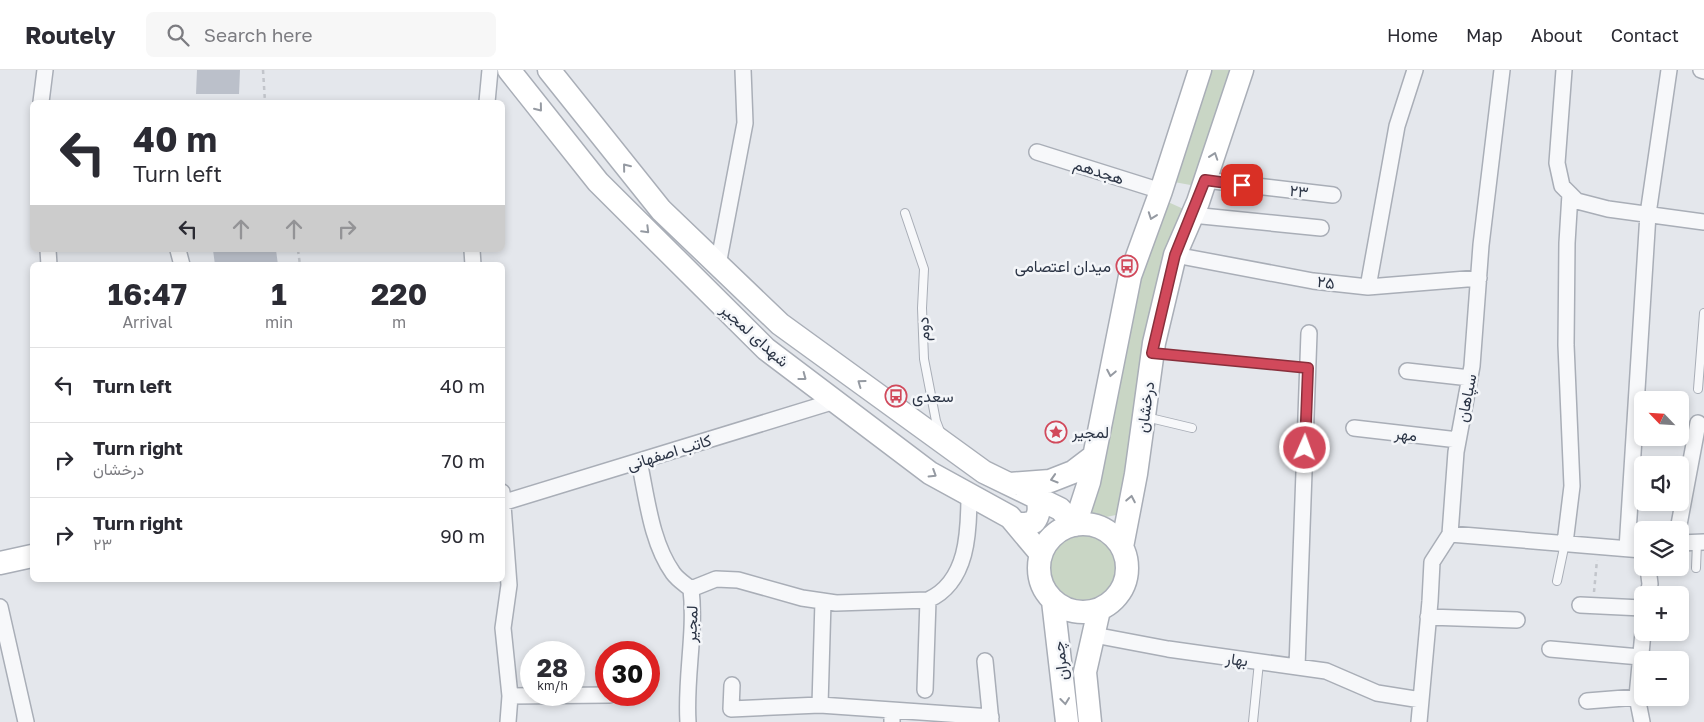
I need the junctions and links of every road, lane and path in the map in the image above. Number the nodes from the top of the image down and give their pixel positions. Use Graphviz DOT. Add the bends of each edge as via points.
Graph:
graph roads {
  1 [pos="45,70"];
  2 [pos="263,70"];
  3 [pos="490,70"];
  4 [pos="509,70"];
  5 [pos="549,70"];
  6 [pos="743,70"];
  7 [pos="1200,70"];
  8 [pos="1242,70"];
  9 [pos="1415,70"];
  10 [pos="1502,70"];
  11 [pos="1564,70"];
  12 [pos="1669,70"];
  13 [pos="42,100"];
  14 [pos="266,100"];
  15 [pos="487,100"];
  16 [pos="1037,152"];
  17 [pos="1205,180"];
  18 [pos="1161,191"];
  19 [pos="1570,194"];
  20 [pos="1333,195"];
  21 [pos="1195,209"];
  22 [pos="905,213"];
  23 [pos="1648,214"];
  24 [pos="1704,222"];
  25 [pos="1321,228"];
  26 [pos="1175,255"];
  27 [pos="718,265"];
  28 [pos="1479,278"];
  29 [pos="1368,288"];
  30 [pos="1704,313"];
  31 [pos="1309,333"];
  32 [pos="1152,353"];
  33 [pos="1308,368"];
  34 [pos="1407,371"];
  35 [pos="1470,378"];
  36 [pos="1698,389"];
  37 [pos="835,401"];
  38 [pos="1144,416"];
  39 [pos="1698,423"];
  40 [pos="1192,428"];
  41 [pos="1354,428"];
  42 [pos="1458,440"];
  43 [pos="946,445"];
  44 [pos="1094,456"];
  45 [pos="639,461"];
  46 [pos="1007,484"];
  47 [pos="969,494"];
  48 [pos="1038,498"];
  49 [pos="505,502"];
  50 [pos="1680,521"];
  51 [pos="1016,524"];
  52 [pos="1075,525"];
  53 [pos="505,530"];
  54 [pos="1450,534"];
  55 [pos="1700,542"];
  56 [pos="1565,543"];
  57 [pos="1598,546"];
  58 [pos="1122,547"];
  59 [pos="1627,548"];
  60 [pos="1634,549"];
  61 [pos="1041,554"];
  62 [pos="30,556"];
  63 [pos="0,563"];
  64 [pos="1696,568"];
  65 [pos="1557,581"];
  66 [pos="691,589"];
  67 [pos="928,600"];
  68 [pos="823,601"];
  69 [pos="1053,601"];
  70 [pos="1586,606"];
  71 [pos="0,607"];
  72 [pos="1634,608"];
  73 [pos="1099,610"];
  74 [pos="1428,616"];
  75 [pos="1517,620"];
  76 [pos="1094,635"];
  77 [pos="1550,649"];
  78 [pos="1634,656"];
  79 [pos="985,661"];
  80 [pos="1259,662"];
  81 [pos="1297,667"];
  82 [pos="732,685"];
  83 [pos="925,690"];
  84 [pos="595,695"];
  85 [pos="510,696"];
  86 [pos="1634,697"];
  87 [pos="1421,700"];
  88 [pos="1587,701"];
  89 [pos="820,705"];
  90 [pos="1638,706"];
  91 [pos="892,716"];
  92 [pos="991,719"];
  93 [pos="26,722"];
  94 [pos="508,722"];
  95 [pos="688,722"];
  96 [pos="1068,722"];
  97 [pos="1090,722"];
  98 [pos="1253,722"];
  99 [pos="1419,722"];
  100 [pos="1642,722"];
  1 -- 13 [label="street"];
  2 -- 14 [label="path"];
  3 -- 15 [label="street"];
  4 -- 37 [label="main road, شهدای لمجیر, one-way" via="598,182 766,349"];
  27 -- 5 [label="main road, شهدای لمجیر, one-way" via="661,210"];
  6 -- 27 [label="street" via="746,123"];
  7 -- 18 [label="main road"];
  17 -- 8 [label="main road, درخشان, one-way"];
  9 -- 29 [label="street" via="1397,126"];
  10 -- 28 [label="street, سپاهان"];
  11 -- 19 [label="street" via="1557,162 1562,186"];
  12 -- 23 [label="street"];
  16 -- 18 [label="street, هجدهم"];
  17 -- 20 [label="street, ۲۳"];
  17 -- 21 [label="main road, درخشان"];
  18 -- 21 [label="main road"];
  18 -- 44 [label="main road, one-way" via="1130,276"];
  19 -- 23 [label="street" via="1577,201 1608,209"];
  19 -- 56 [label="street" via="1566,346 1572,486"];
  21 -- 25 [label="street"];
  21 -- 26 [label="main road, درخشان"];
  22 -- 43 [label="lane, دوم" via="924,269 924,359 936,421"];
  23 -- 24 [label="street"];
  23 -- 59 [label="street"];
  26 -- 29 [label="street, ۲۵"];
  26 -- 32 [label="main road, درخشان"];
  43 -- 27 [label="main road, شهدای لمجیر, one-way" via="780,324"];
  28 -- 29 [label="street, ۲۵"];
  28 -- 35 [label="street, سپاهان"];
  30 -- 36 [label="lane"];
  31 -- 33 [label="street"];
  32 -- 33 [label="lane"];
  32 -- 38 [label="main road, درخشان"];
  33 -- 81 [label="street"];
  34 -- 35 [label="street"];
  35 -- 42 [label="street, سپاهان"];
  37 -- 45 [label="street, کاتب اصفهانی"];
  37 -- 47 [label="main road, شهدای لمجیر, one-way" via="930,472"];
  38 -- 40 [label="lane"];
  58 -- 38 [label="main road, درخشان, one-way"];
  39 -- 50 [label="street"];
  41 -- 42 [label="street, مهر"];
  42 -- 54 [label="street, سپاهان"];
  43 -- 46 [label="main road, شهدای لمجیر"];
  44 -- 46 [label="main road, one-way" via="1073,472 1050,481"];
  44 -- 52 [label="main road"];
  45 -- 49 [label="street, کاتب اصفهانی"];
  45 -- 66 [label="street" via="662,555 674,575"];
  46 -- 48 [label="main road, شهدای لمجیر"];
  47 -- 51 [label="main road, شهدای لمجیر" via="1010,517"];
  47 -- 67 [label="street" via="965,549 960,565 953,581"];
  48 -- 51 [label="main road" via="1040,510 1034,522"];
  48 -- 52 [label="main road, شهدای لمجیر" via="1060,509"];
  51 -- 61 [label="main road, شهدای لمجیر"];
  52 -- 58 [label="main road" via="1089,524 1102,528"];
  52 -- 61 [label="main road" via="1054,535"];
  53 -- 85 [label="street" via="509,585 503,628"];
  54 -- 56 [label="street"];
  54 -- 74 [label="street" via="1432,562"];
  55 -- 64 [label="lane"];
  56 -- 57 [label="street"];
  56 -- 65 [label="lane"];
  57 -- 59 [label="street"];
  57 -- 70 [label="path"];
  58 -- 73 [label="main road" via="1127,561 1127,576 1122,590"];
  59 -- 60 [label="street"];
  61 -- 69 [label="main road" via="1040,579"];
  62 -- 63 [label="main road"];
  66 -- 68 [label="street, لمجیر" via="716,579 738,580"];
  66 -- 95 [label="street, لمجیر"];
  67 -- 68 [label="street, لمجیر"];
  67 -- 83 [label="street"];
  68 -- 89 [label="street"];
  69 -- 73 [label="main road" via="1074,612"];
  69 -- 96 [label="main road, چمران, one-way"];
  70 -- 72 [label="street"];
  71 -- 93 [label="street"];
  73 -- 76 [label="main road, چمران"];
  74 -- 75 [label="street"];
  74 -- 87 [label="street"];
  76 -- 80 [label="street, بهار"];
  76 -- 97 [label="main road, چمران" via="1085,672"];
  77 -- 78 [label="street"];
  79 -- 92 [label="street"];
  80 -- 81 [label="street, بهار"];
  80 -- 98 [label="lane"];
  81 -- 87 [label="street, بهار" via="1326,671 1377,693"];
  82 -- 89 [label="street" via="731,710"];
  84 -- 85 [label="street"];
  85 -- 94 [label="street"];
  86 -- 88 [label="street"];
  87 -- 99 [label="street"];
  89 -- 91 [label="street"];
  90 -- 100 [label="street"];
  91 -- 92 [label="street"];
}
